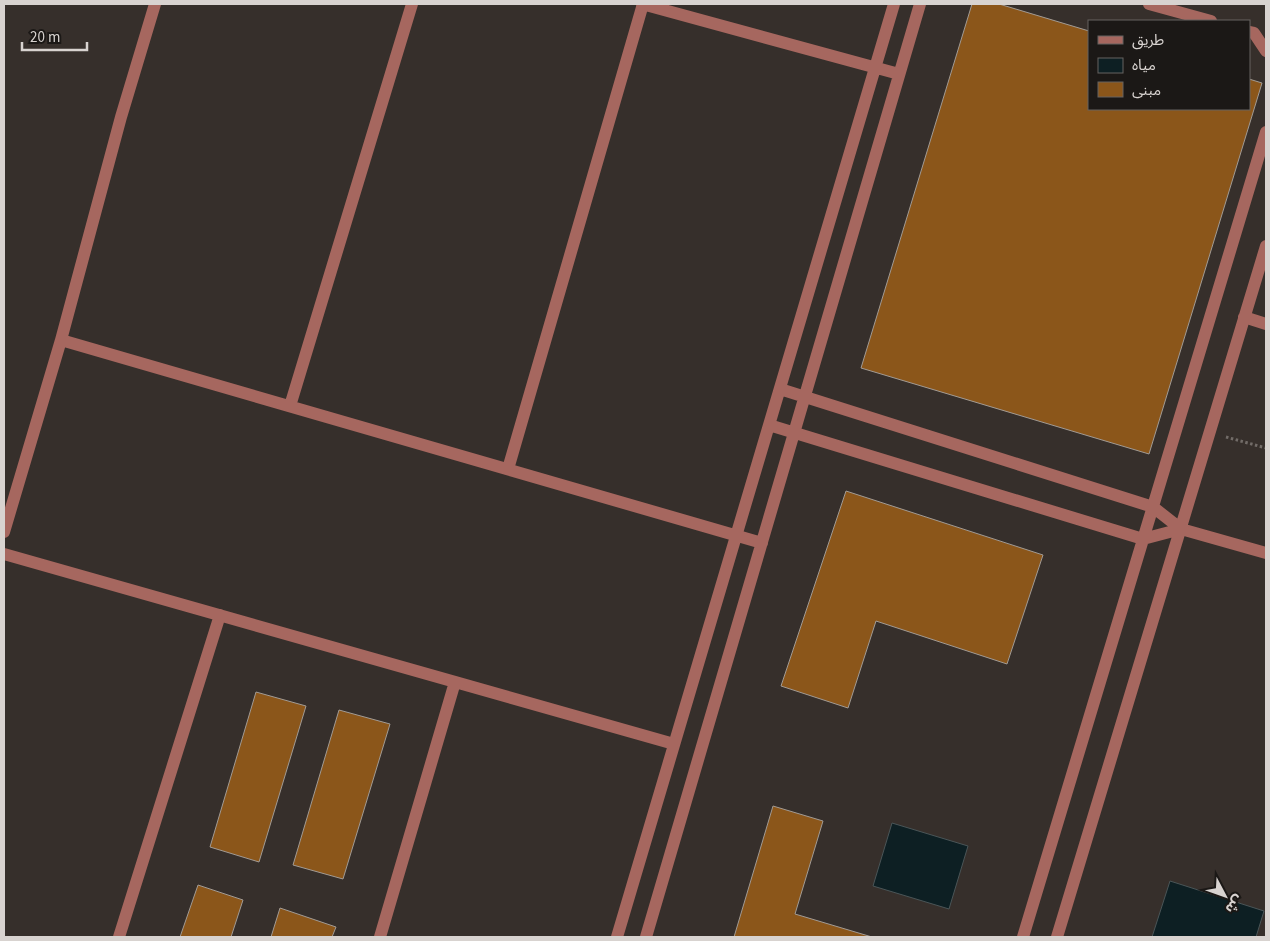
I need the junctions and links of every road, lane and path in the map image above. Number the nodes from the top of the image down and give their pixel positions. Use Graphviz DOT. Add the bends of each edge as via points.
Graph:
graph roads {
  1 [pos="155,4"];
  2 [pos="412,4"];
  3 [pos="642,4"];
  4 [pos="894,4"];
  5 [pos="920,4"];
  6 [pos="1149,4"];
  7 [pos="1207,20"];
  8 [pos="1250,32"];
  9 [pos="1266,51"];
  10 [pos="875,68"];
  11 [pos="899,74"];
  12 [pos="1266,132"];
  13 [pos="1266,246"];
  14 [pos="1244,317"];
  15 [pos="1266,324"];
  16 [pos="61,340"];
  17 [pos="780,389"];
  18 [pos="805,397"];
  19 [pos="290,406"];
  20 [pos="769,425"];
  21 [pos="1210,432"];
  22 [pos="794,433"];
  23 [pos="1266,448"];
  24 [pos="508,469"];
  25 [pos="1153,507"];
  26 [pos="1181,528"];
  27 [pos="4,532"];
  28 [pos="736,535"];
  29 [pos="1143,539"];
  30 [pos="762,543"];
  31 [pos="1266,553"];
  32 [pos="4,554"];
  33 [pos="220,615"];
  34 [pos="455,682"];
  35 [pos="674,744"];
  36 [pos="119,937"];
  37 [pos="380,937"];
  38 [pos="617,937"];
  39 [pos="646,937"];
  40 [pos="1022,937"];
  41 [pos="1057,937"];
  1 -- 16 [label="lane"];
  2 -- 19 [label="lane"];
  3 -- 10 [label="lane"];
  3 -- 24 [label="lane"];
  4 -- 10 [label="lane"];
  5 -- 11 [label="lane"];
  6 -- 7 [label="lane"];
  8 -- 9 [label="lane" via="1254,33"];
  10 -- 11 [label="lane"];
  10 -- 17 [label="lane"];
  11 -- 18 [label="lane"];
  12 -- 25 [label="lane"];
  13 -- 14 [label="lane"];
  14 -- 15 [label="lane"];
  14 -- 21 [label="lane"];
  16 -- 19 [label="lane"];
  16 -- 27 [label="lane"];
  17 -- 18 [label="lane"];
  17 -- 20 [label="lane"];
  18 -- 22 [label="lane"];
  18 -- 25 [label="lane"];
  19 -- 24 [label="lane"];
  20 -- 22 [label="lane"];
  20 -- 28 [label="lane"];
  21 -- 23 [label="path"];
  21 -- 26 [label="lane"];
  22 -- 29 [label="lane"];
  22 -- 30 [label="lane"];
  24 -- 28 [label="lane"];
  25 -- 26 [label="lane"];
  25 -- 29 [label="lane"];
  26 -- 29 [label="lane"];
  26 -- 31 [label="lane"];
  26 -- 41 [label="lane"];
  28 -- 30 [label="lane"];
  28 -- 35 [label="lane"];
  29 -- 40 [label="lane"];
  30 -- 39 [label="lane"];
  32 -- 33 [label="lane"];
  33 -- 34 [label="lane"];
  33 -- 36 [label="lane"];
  34 -- 35 [label="lane"];
  34 -- 37 [label="lane"];
  35 -- 38 [label="lane"];
}
